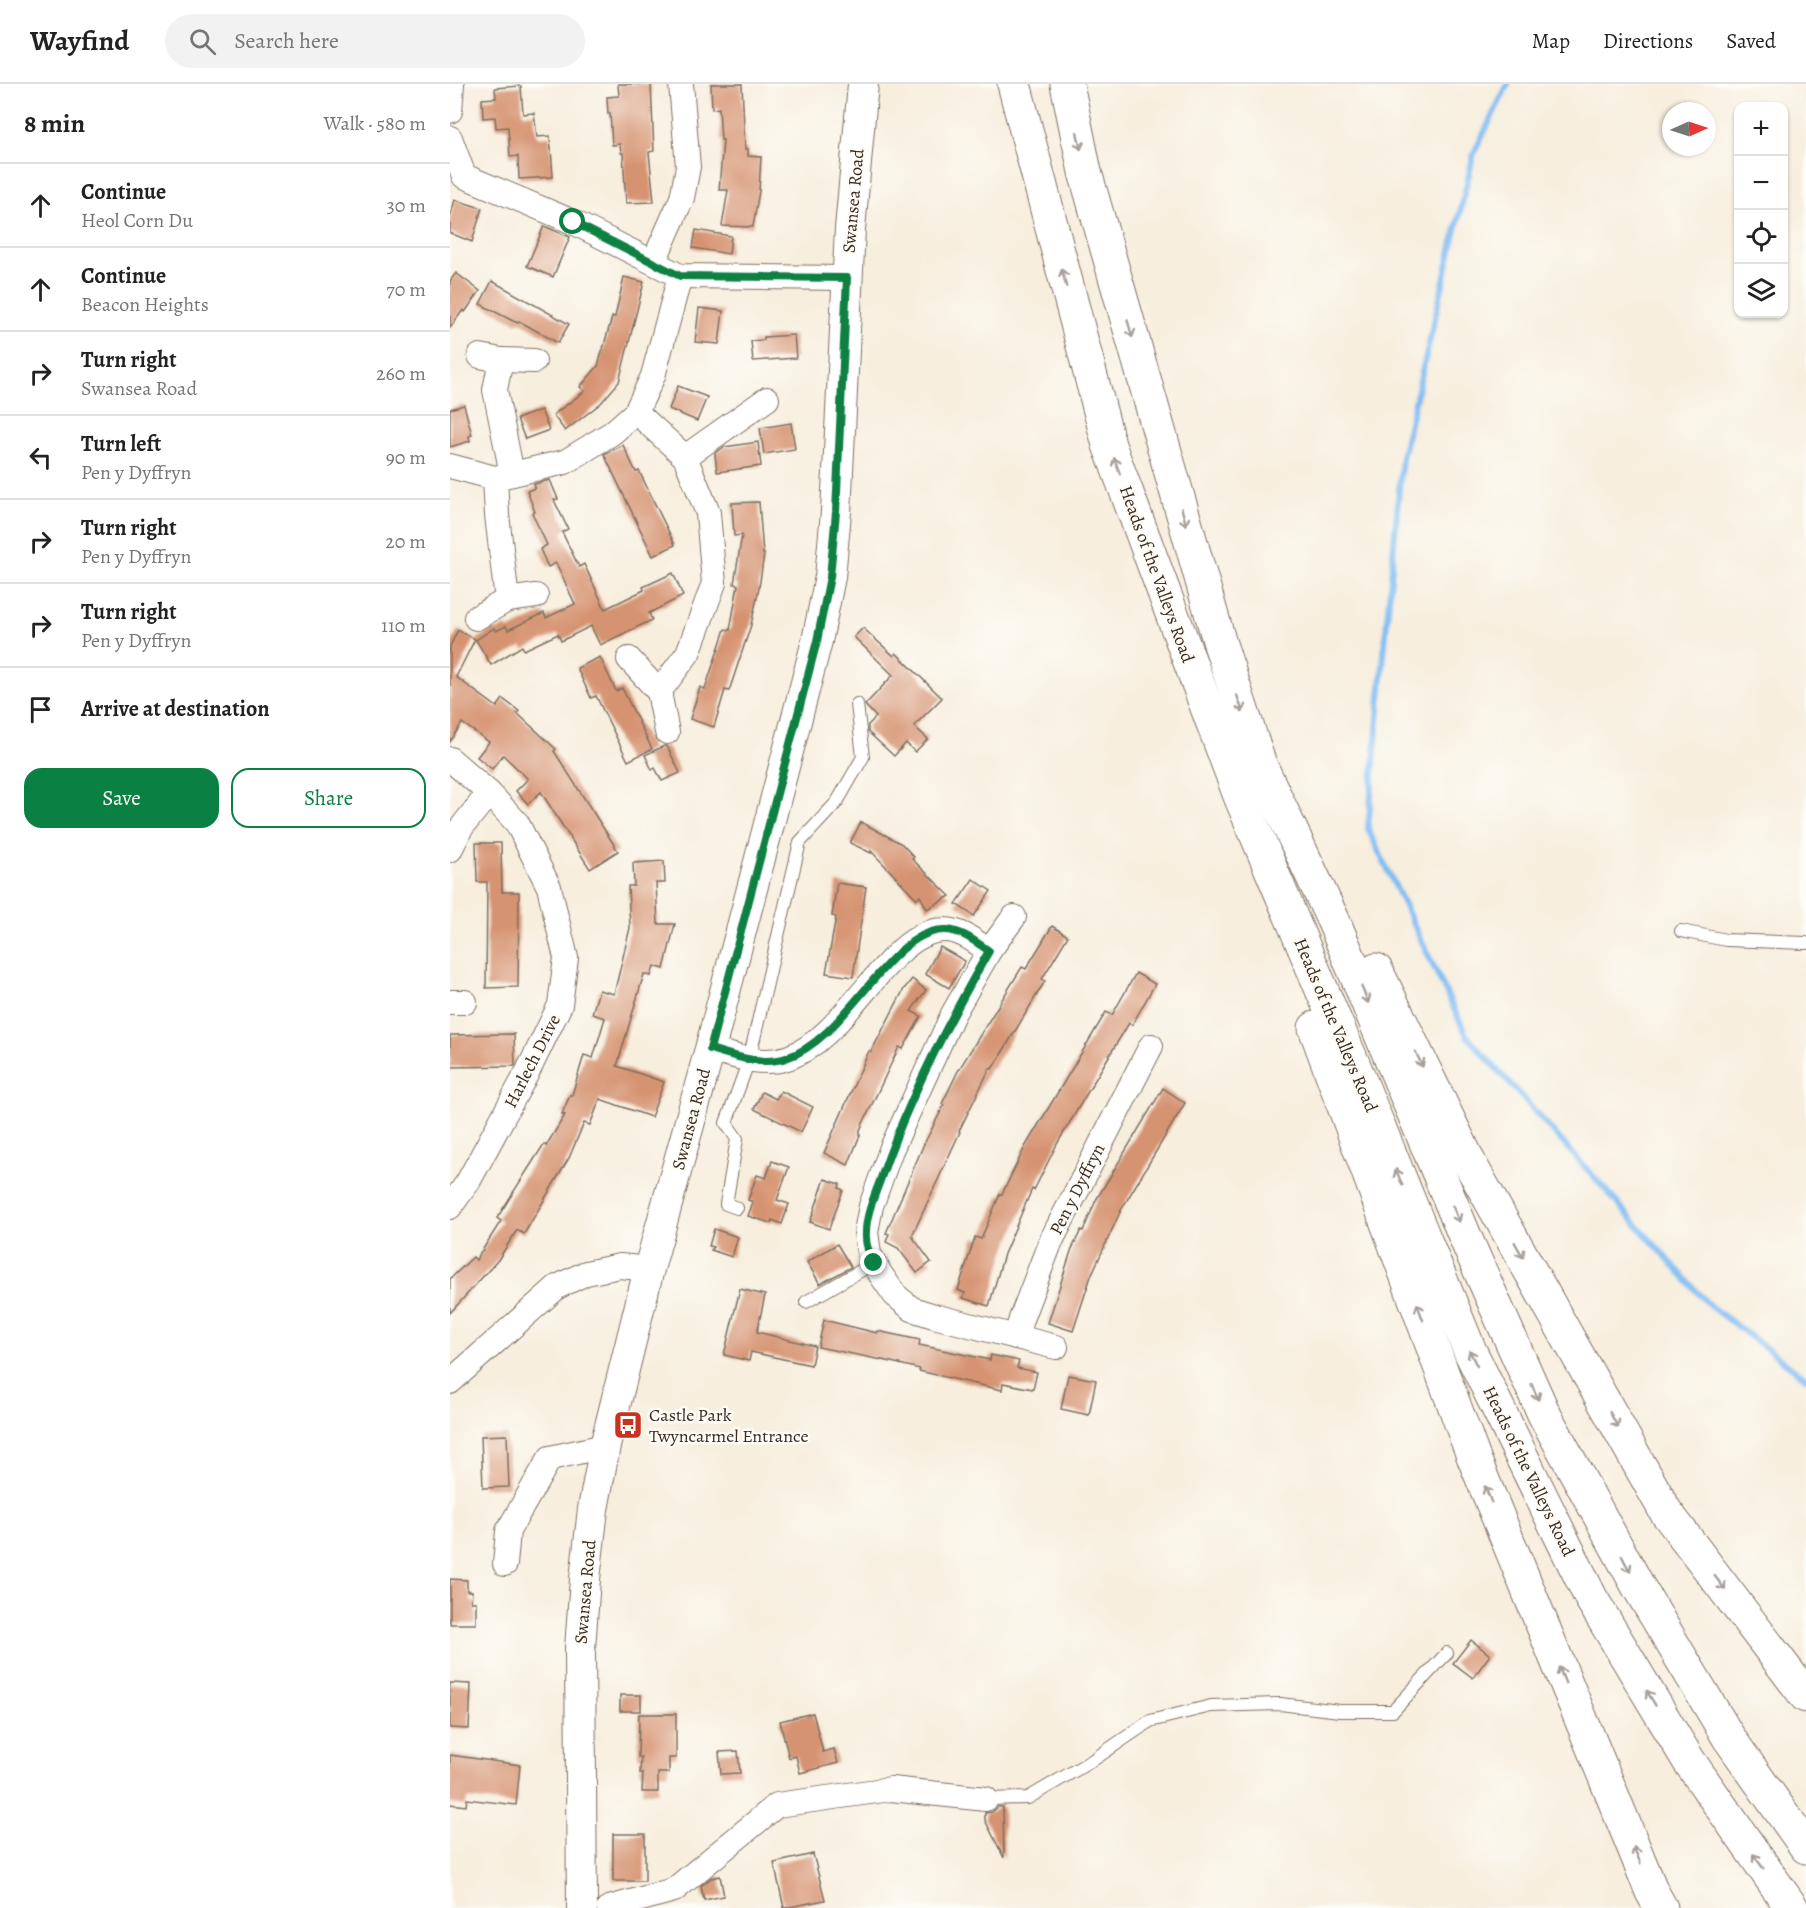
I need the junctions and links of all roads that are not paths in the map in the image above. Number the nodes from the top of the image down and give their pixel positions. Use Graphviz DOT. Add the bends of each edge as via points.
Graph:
graph roads {
  1 [pos="452,84"];
  2 [pos="681,84"];
  3 [pos="863,84"];
  4 [pos="1014,84"];
  5 [pos="1067,84"];
  6 [pos="450,111"];
  7 [pos="450,138"];
  8 [pos="654,261"];
  9 [pos="680,276"];
  10 [pos="847,278"];
  11 [pos="534,361"];
  12 [pos="767,399"];
  13 [pos="636,412"];
  14 [pos="686,457"];
  15 [pos="450,466"];
  16 [pos="504,476"];
  17 [pos="536,596"];
  18 [pos="507,600"];
  19 [pos="476,618"];
  20 [pos="629,659"];
  21 [pos="659,692"];
  22 [pos="858,704"];
  23 [pos="667,732"];
  24 [pos="450,759"];
  25 [pos="489,793"];
  26 [pos="1240,796"];
  27 [pos="450,850"];
  28 [pos="1014,917"];
  29 [pos="1334,922"];
  30 [pos="1682,931"];
  31 [pos="1806,943"];
  32 [pos="989,951"];
  33 [pos="1151,1046"];
  34 [pos="710,1049"];
  35 [pos="749,1060"];
  36 [pos="452,1199"];
  37 [pos="737,1208"];
  38 [pos="874,1263"];
  39 [pos="649,1269"];
  40 [pos="806,1302"];
  41 [pos="1016,1337"];
  42 [pos="1056,1347"];
  43 [pos="450,1382"];
  44 [pos="605,1446"];
  45 [pos="505,1564"];
  46 [pos="1447,1653"];
  47 [pos="1806,1696"];
  48 [pos="986,1799"];
  49 [pos="1806,1847"];
  50 [pos="675,1899"];
  51 [pos="582,1908"];
  52 [pos="609,1908"];
  53 [pos="1661,1908"];
  54 [pos="1792,1908"];
  1 -- 6 [label="street"];
  2 -- 8 [label="street" via="688,167 682,198"];
  3 -- 10 [label="street, Swansea Road"];
  26 -- 4 [label="highway, Heads of the Valleys Road, one-way" via="1109,446"];
  5 -- 29 [label="highway, Heads of the Valleys Road, one-way" via="1085,172 1220,644 1259,762"];
  7 -- 8 [label="street" via="464,176"];
  8 -- 9 [label="street"];
  9 -- 10 [label="street"];
  9 -- 13 [label="street" via="653,376"];
  10 -- 34 [label="street, Swansea Road" via="830,577 817,641"];
  11 -- 16 [label="street" via="491,358"];
  12 -- 14 [label="street"];
  13 -- 14 [label="street"];
  13 -- 16 [label="street" via="612,434 566,462"];
  14 -- 21 [label="street" via="708,513 714,583 688,653"];
  15 -- 16 [label="street"];
  16 -- 18 [label="street" via="497,515"];
  17 -- 18 [label="street"];
  18 -- 19 [label="street"];
  20 -- 21 [label="street"];
  21 -- 23 [label="street"];
  22 -- 35 [label="lane" via="862,757 837,802 800,843"];
  24 -- 25 [label="street, Harlech Drive"];
  25 -- 27 [label="street" via="461,828"];
  25 -- 36 [label="street, Harlech Drive" via="517,823 549,887 566,958 560,1005 468,1182"];
  53 -- 26 [label="highway, one-way" via="1473,1456 1306,1004 1239,836"];
  54 -- 26 [label="highway, Heads of the Valleys Road, one-way" via="1689,1761 1591,1598 1470,1351"];
  28 -- 32 [label="street"];
  29 -- 47 [label="highway, one-way" via="1369,955 1469,1162 1666,1512"];
  29 -- 49 [label="highway, Heads of the Valleys Road, one-way" via="1469,1246 1544,1414 1638,1586 1729,1738"];
  30 -- 31 [label="lane" via="1726,940"];
  32 -- 35 [label="street" via="968,936 945,929 924,933 906,945 814,1045 785,1059"];
  32 -- 38 [label="street" via="952,1014 891,1150 866,1232"];
  33 -- 41 [label="street, Pen y Dyffryn" via="1050,1243"];
  34 -- 35 [label="street"];
  34 -- 39 [label="street, Swansea Road"];
  35 -- 37 [label="lane" via="726,1123 737,1139 726,1204"];
  38 -- 40 [label="lane"];
  38 -- 41 [label="street" via="895,1295 912,1309"];
  39 -- 43 [label="street" via="620,1266 586,1273 557,1287"];
  39 -- 44 [label="street, Swansea Road"];
  41 -- 42 [label="street"];
  44 -- 45 [label="street" via="550,1458 508,1531"];
  44 -- 51 [label="street, Swansea Road" via="593,1509 580,1649"];
  46 -- 48 [label="lane" via="1393,1711 1340,1711 1280,1704 1211,1706 1150,1721 1028,1798"];
  48 -- 50 [label="street" via="891,1789 777,1805"];
  50 -- 52 [label="street"];
}
